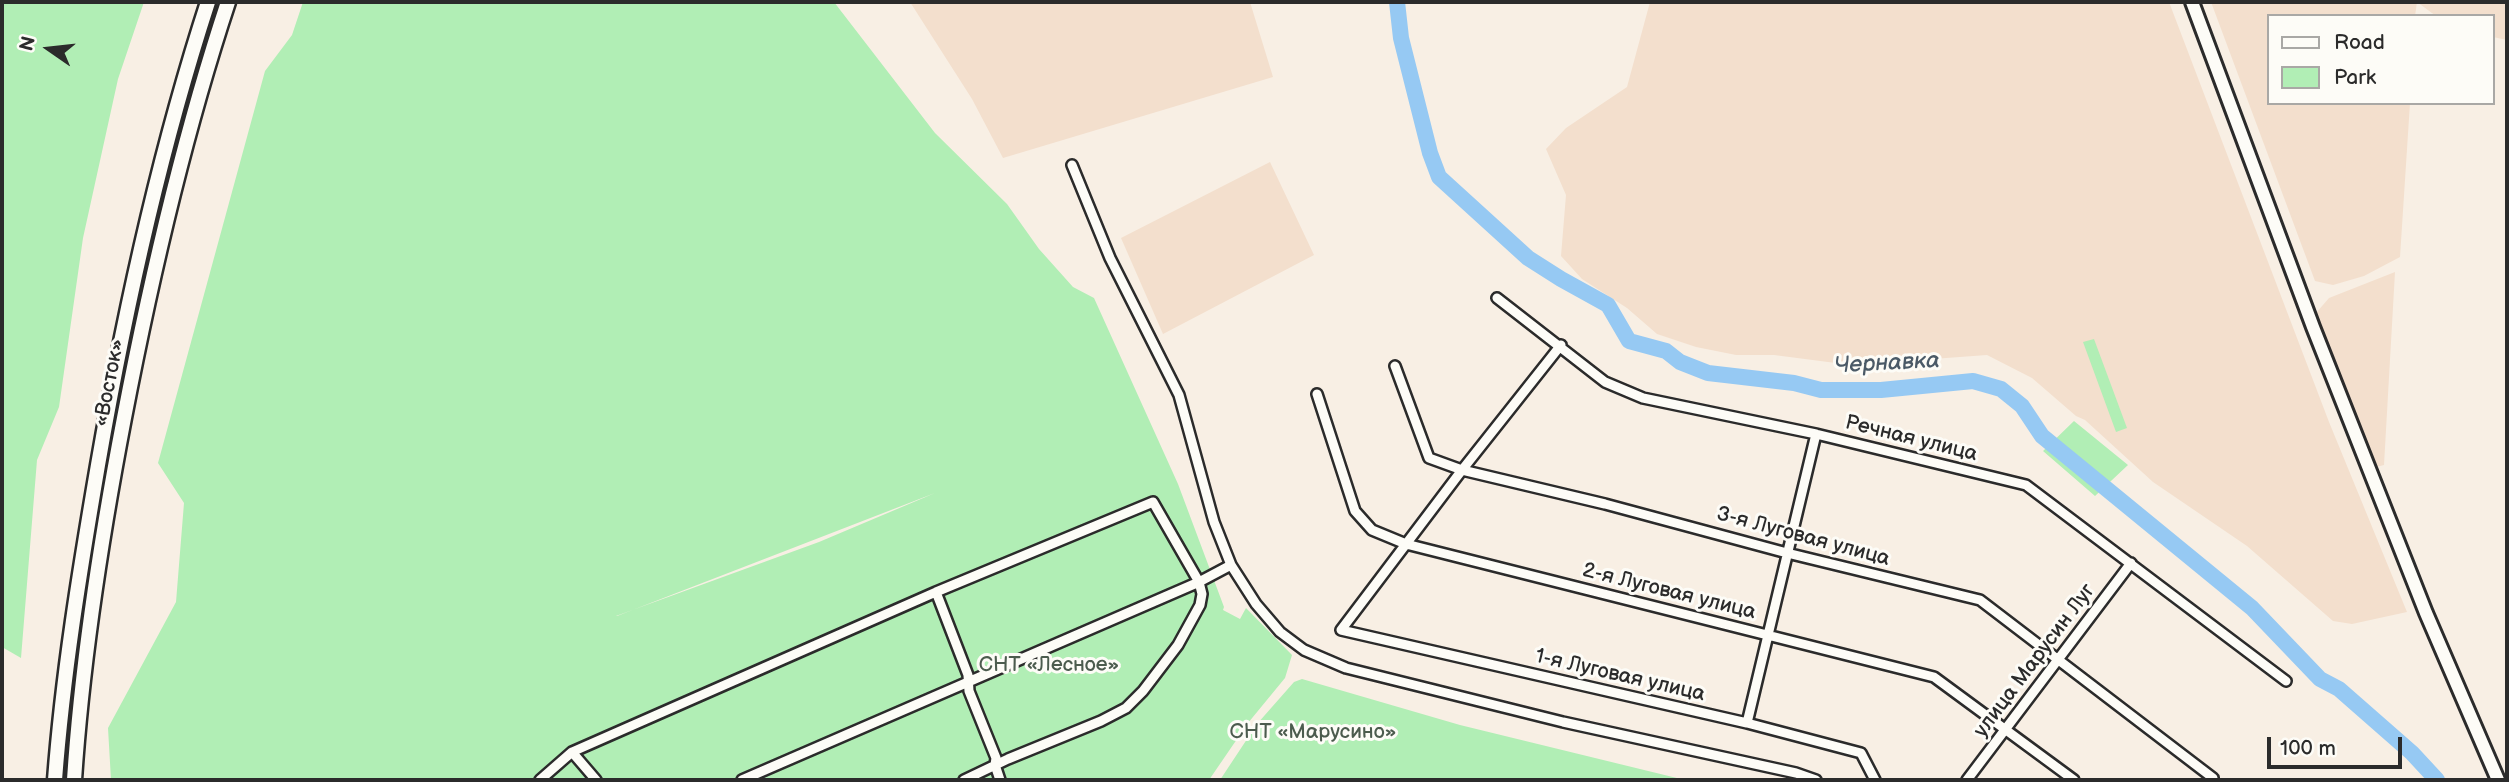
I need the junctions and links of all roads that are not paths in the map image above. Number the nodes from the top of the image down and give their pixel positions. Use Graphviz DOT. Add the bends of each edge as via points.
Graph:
graph roads {
  1 [pos="208,2"];
  2 [pos="228,2"];
  3 [pos="2192,2"];
  4 [pos="1072,165"];
  5 [pos="1497,298"];
  6 [pos="1561,345"];
  7 [pos="1395,366"];
  8 [pos="1317,394"];
  9 [pos="1816,434"];
  10 [pos="1462,470"];
  11 [pos="1406,544"];
  12 [pos="1787,553"];
  13 [pos="2131,563"];
  14 [pos="1231,565"];
  15 [pos="1199,582"];
  16 [pos="936,592"];
  17 [pos="1767,635"];
  18 [pos="2057,659"];
  19 [pos="2286,681"];
  20 [pos="967,682"];
  21 [pos="1747,723"];
  22 [pos="2005,729"];
  23 [pos="572,752"];
  24 [pos="995,765"];
  25 [pos="2212,779"];
  26 [pos="55,780"];
  27 [pos="74,780"];
  28 [pos="540,780"];
  29 [pos="596,780"];
  30 [pos="742,780"];
  31 [pos="964,780"];
  32 [pos="1000,780"];
  33 [pos="1816,780"];
  34 [pos="1875,780"];
  35 [pos="1967,780"];
  36 [pos="2074,780"];
  37 [pos="2498,780"];
  1 -- 26 [label="highway, «Восток»" via="140,246 113,379 72,623"];
  2 -- 27 [label="highway, «Восток»" via="159,247 131,379 90,621"];
  3 -- 37 [label="main road" via="2318,340"];
  4 -- 14 [label="street" via="1110,258 1179,395 1214,522"];
  5 -- 6 [label="street, Речная улица"];
  6 -- 9 [label="street, Речная улица" via="1605,382 1643,398"];
  6 -- 10 [label="street"];
  7 -- 10 [label="street, 3-я Луговая улица" via="1429,458"];
  8 -- 11 [label="street, 2-я Луговая улица" via="1355,511 1372,530"];
  9 -- 12 [label="street"];
  9 -- 13 [label="street, Речная улица" via="2026,485"];
  10 -- 11 [label="street"];
  10 -- 12 [label="street, 3-я Луговая улица"];
  11 -- 17 [label="street, 2-я Луговая улица"];
  11 -- 21 [label="street, 1-я Луговая улица" via="1341,631"];
  12 -- 17 [label="street"];
  12 -- 18 [label="street, 3-я Луговая улица" via="1980,600"];
  13 -- 18 [label="street, улица Марусин Луг"];
  13 -- 19 [label="street, Речная улица"];
  14 -- 15 [label="street"];
  14 -- 33 [label="street" via="1280,632 1304,650 1338,665"];
  15 -- 16 [label="street" via="1153,502"];
  15 -- 20 [label="street"];
  15 -- 24 [label="street" via="1200,605 1178,645 1126,708"];
  16 -- 20 [label="street"];
  16 -- 23 [label="street"];
  17 -- 21 [label="street"];
  17 -- 22 [label="street, 2-я Луговая улица" via="1934,677"];
  18 -- 22 [label="street, улица Марусин Луг"];
  18 -- 25 [label="street, 3-я Луговая улица"];
  20 -- 24 [label="street"];
  20 -- 30 [label="street"];
  21 -- 34 [label="street, 1-я Луговая улица" via="1861,753"];
  22 -- 35 [label="street, улица Марусин Луг"];
  22 -- 36 [label="street, 2-я Луговая улица"];
  23 -- 28 [label="street"];
  23 -- 29 [label="street"];
  24 -- 31 [label="street"];
  24 -- 32 [label="street"];
}
